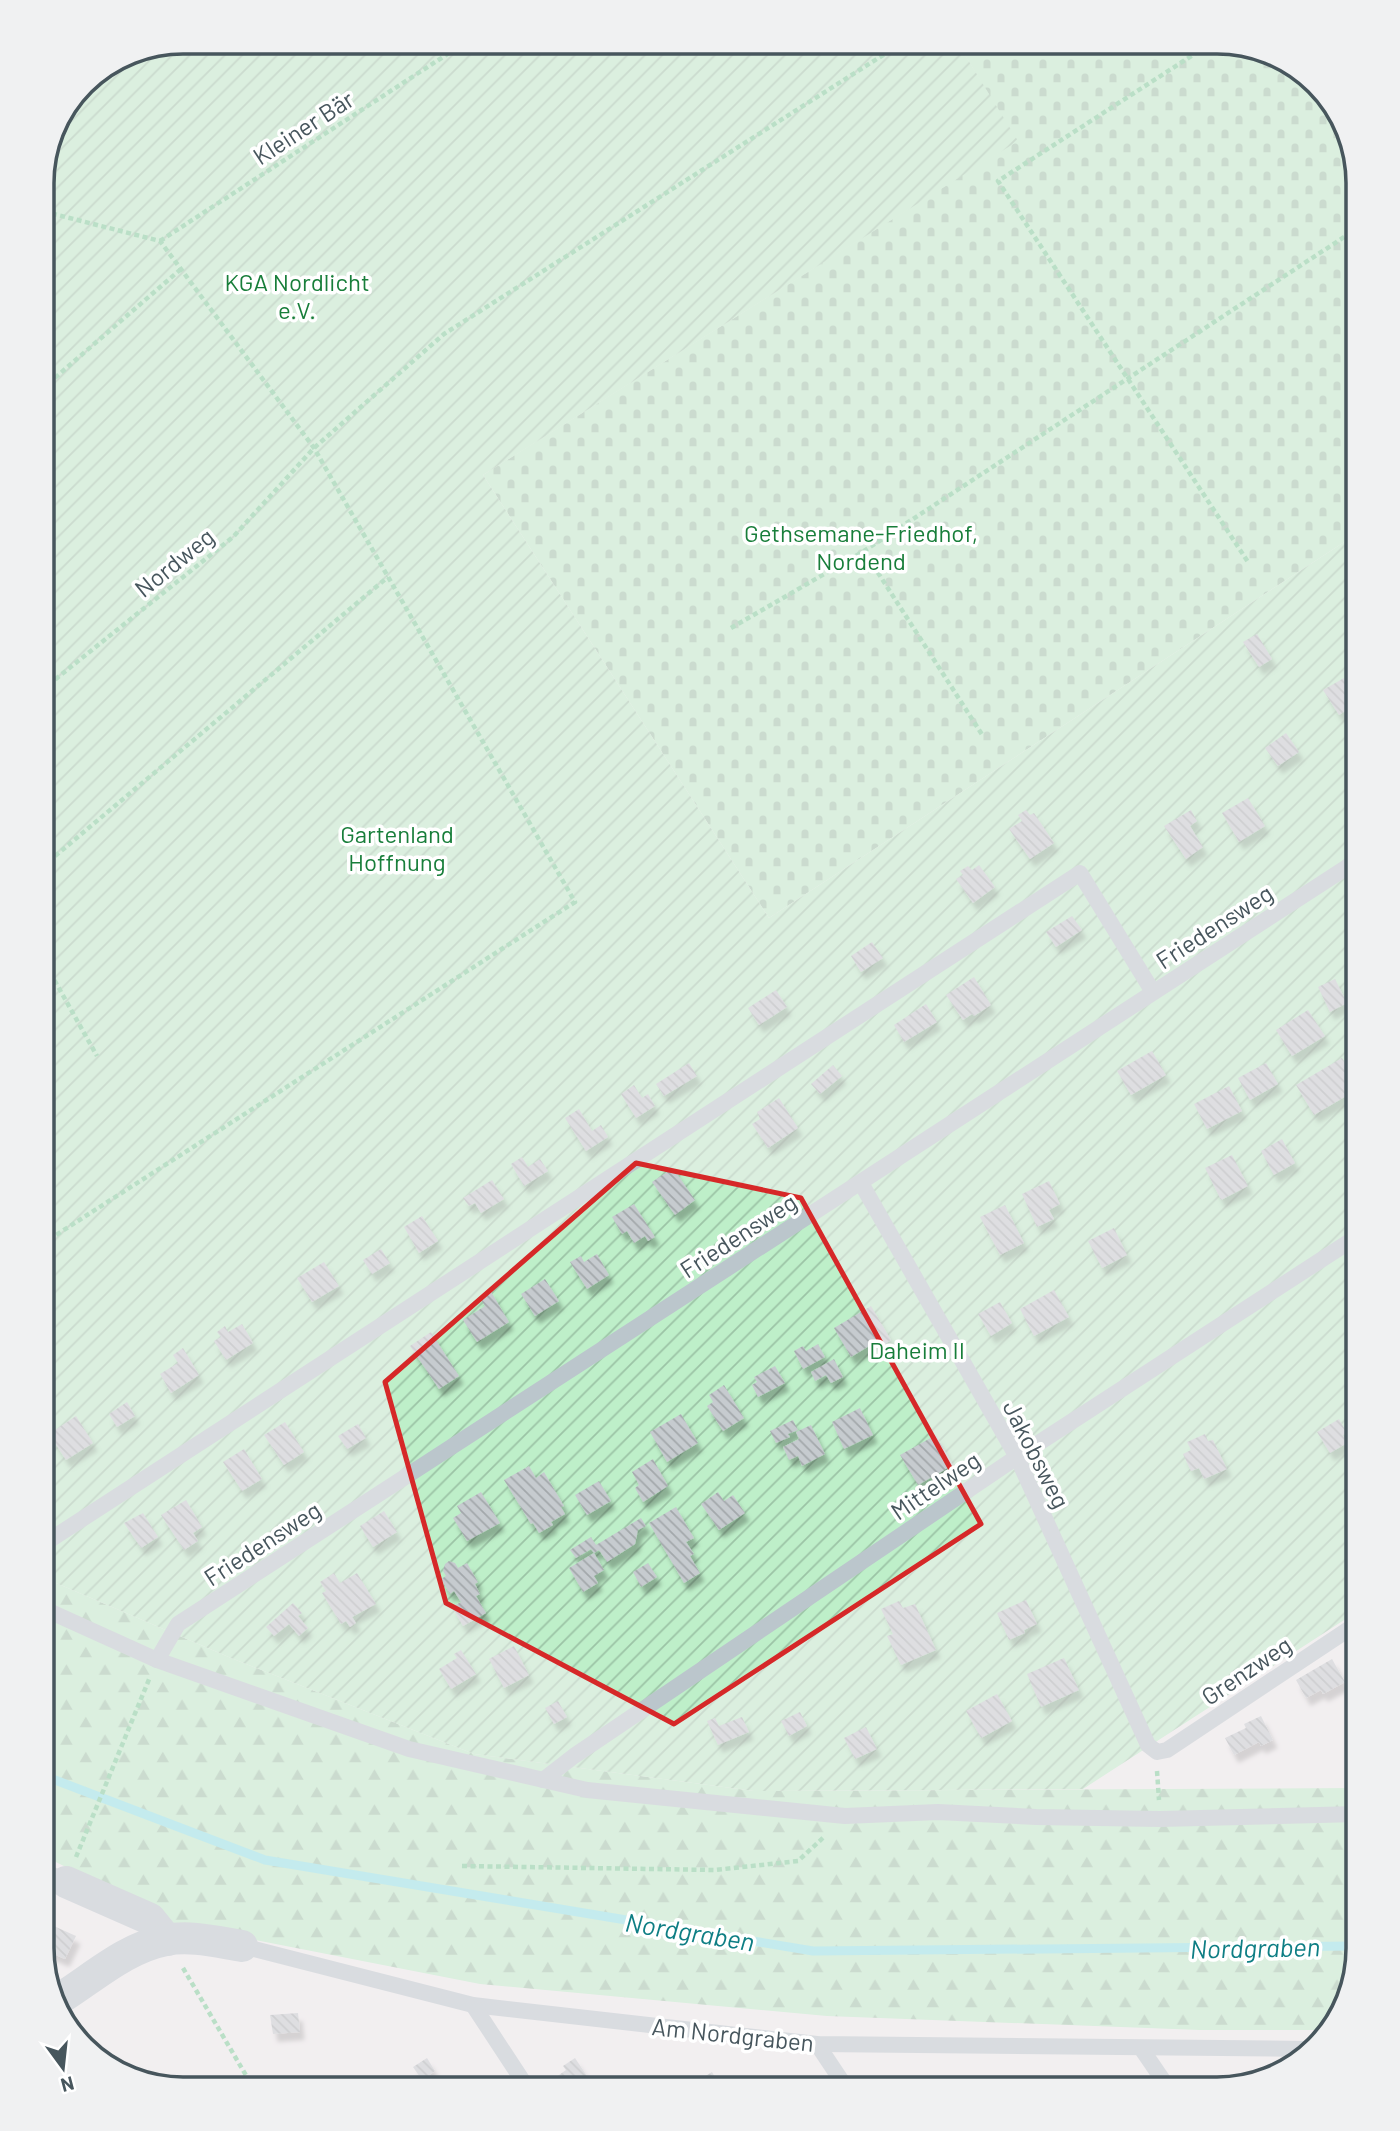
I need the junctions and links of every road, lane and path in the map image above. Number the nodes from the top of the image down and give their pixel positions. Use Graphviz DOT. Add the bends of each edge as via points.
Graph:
graph roads {
  1 [pos="447,54"];
  2 [pos="884,55"];
  3 [pos="1193,55"];
  4 [pos="55,214"];
  5 [pos="1346,236"];
  6 [pos="160,241"];
  7 [pos="181,269"];
  8 [pos="55,378"];
  9 [pos="1129,378"];
  10 [pos="314,448"];
  11 [pos="864,551"];
  12 [pos="1248,562"];
  13 [pos="388,577"];
  14 [pos="731,628"];
  15 [pos="55,680"];
  16 [pos="983,736"];
  17 [pos="55,856"];
  18 [pos="1346,868"];
  19 [pos="55,980"];
  20 [pos="1153,992"];
  21 [pos="97,1056"];
  22 [pos="861,1183"];
  23 [pos="54,1236"];
  24 [pos="1346,1244"];
  25 [pos="1017,1457"];
  26 [pos="54,1537"];
  27 [pos="54,1614"];
  28 [pos="1346,1631"];
  29 [pos="157,1660"];
  30 [pos="1157,1752"];
  31 [pos="543,1780"];
  32 [pos="1346,1814"];
  33 [pos="845,1816"];
  34 [pos="1160,1819"];
  35 [pos="81,1844"];
  36 [pos="462,1866"];
  37 [pos="54,1876"];
  38 [pos="167,1940"];
  39 [pos="242,1946"];
  40 [pos="64,1996"];
  41 [pos="473,2005"];
  42 [pos="817,2044"];
  43 [pos="1141,2048"];
  44 [pos="1296,2049"];
  45 [pos="246,2076"];
  46 [pos="520,2076"];
  47 [pos="839,2077"];
  48 [pos="1161,2077"];
  1 -- 6 [label="path, Kleiner Bär"];
  2 -- 10 [label="path, Nordweg" via="443,334"];
  3 -- 9 [label="path" via="999,181"];
  4 -- 6 [label="path"];
  5 -- 9 [label="path"];
  6 -- 7 [label="path"];
  7 -- 8 [label="path"];
  7 -- 10 [label="path"];
  9 -- 11 [label="path"];
  9 -- 12 [label="path"];
  10 -- 13 [label="path"];
  10 -- 15 [label="path, Nordweg" via="233,537"];
  11 -- 14 [label="path"];
  11 -- 16 [label="path"];
  13 -- 17 [label="path"];
  13 -- 23 [label="path" via="575,902"];
  18 -- 20 [label="lane, Friedensweg"];
  19 -- 21 [label="path"];
  20 -- 22 [label="lane, Friedensweg"];
  20 -- 26 [label="lane" via="1080,873"];
  22 -- 25 [label="lane, Jakobsweg"];
  22 -- 29 [label="lane, Friedensweg" via="178,1624"];
  24 -- 25 [label="lane, Mittelweg"];
  25 -- 30 [label="lane, Jakobsweg" via="1148,1745"];
  25 -- 31 [label="lane, Mittelweg"];
  27 -- 29 [label="lane"];
  28 -- 30 [label="lane, Grenzweg" via="1167,1750"];
  29 -- 31 [label="lane" via="409,1749"];
  29 -- 35 [label="path"];
  30 -- 34 [label="path"];
  31 -- 33 [label="lane" via="587,1790"];
  32 -- 34 [label="lane"];
  33 -- 34 [label="lane" via="938,1812"];
  33 -- 36 [label="path" via="798,1861 716,1870"];
  37 -- 38 [label="street" via="150,1919"];
  38 -- 39 [label="street, Am Nordgraben"];
  38 -- 40 [label="street" via="114,1962"];
  38 -- 45 [label="path"];
  39 -- 41 [label="lane, Am Nordgraben"];
  41 -- 42 [label="lane, Am Nordgraben"];
  41 -- 46 [label="lane"];
  42 -- 43 [label="lane, Am Nordgraben"];
  42 -- 47 [label="lane"];
  43 -- 44 [label="lane, Am Nordgraben"];
  43 -- 48 [label="lane"];
}
